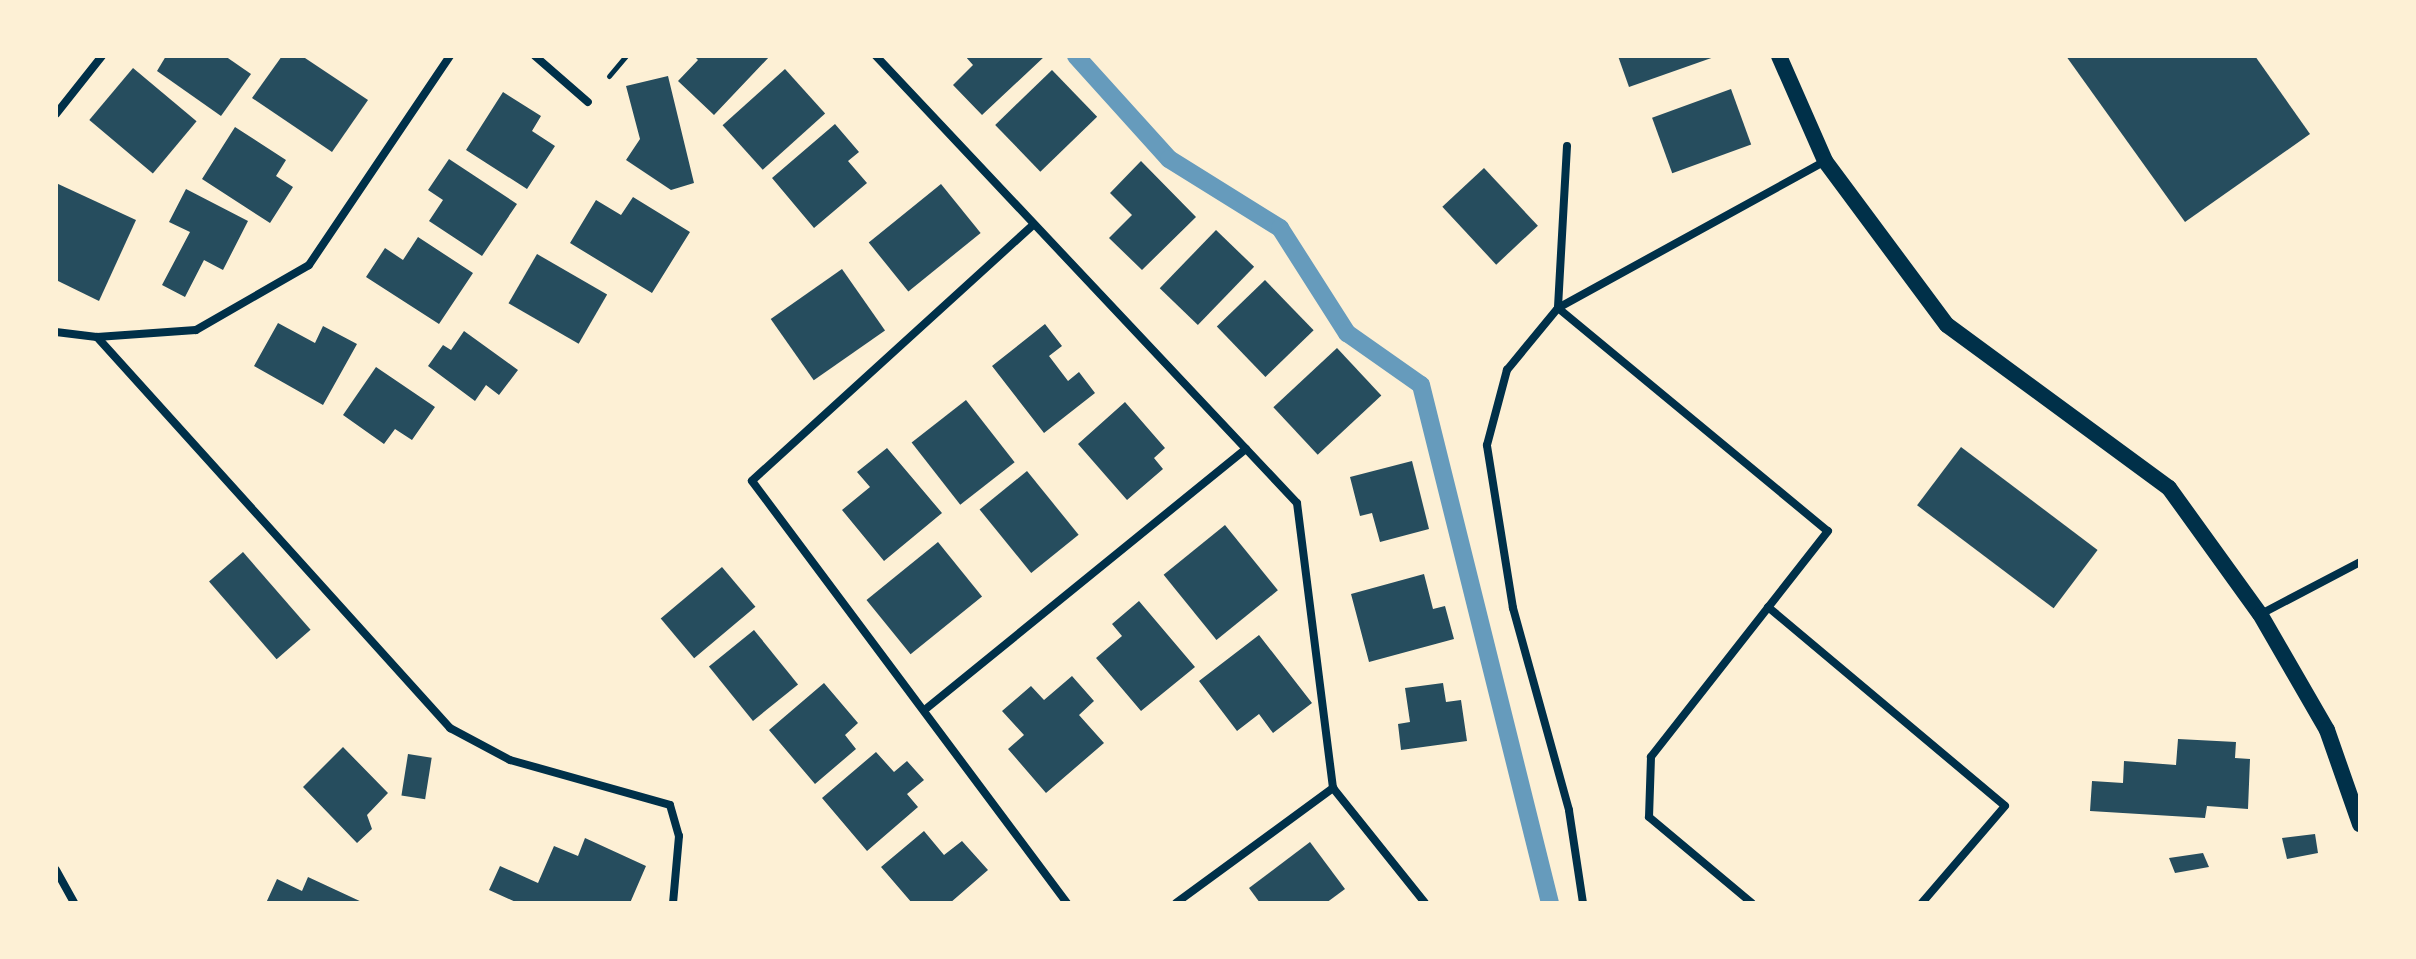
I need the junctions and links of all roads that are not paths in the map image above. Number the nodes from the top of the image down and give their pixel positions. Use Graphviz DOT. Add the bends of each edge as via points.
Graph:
graph roads {
  1 [pos="102,56"];
  2 [pos="450,56"];
  3 [pos="535,56"];
  4 [pos="876,56"];
  5 [pos="1779,56"];
  6 [pos="588,102"];
  7 [pos="56,114"];
  8 [pos="1567,146"];
  9 [pos="1825,161"];
  10 [pos="1033,225"];
  11 [pos="1558,308"];
  12 [pos="56,332"];
  13 [pos="97,337"];
  14 [pos="1246,449"];
  15 [pos="2360,562"];
  16 [pos="1768,607"];
  17 [pos="2260,614"];
  18 [pos="927,708"];
  19 [pos="1333,788"];
  20 [pos="2360,824"];
  21 [pos="56,870"];
  22 [pos="74,903"];
  23 [pos="673,903"];
  24 [pos="1067,903"];
  25 [pos="1176,903"];
  26 [pos="1425,903"];
  27 [pos="1583,903"];
  28 [pos="1752,903"];
  29 [pos="1922,903"];
  1 -- 7 [label="street"];
  2 -- 13 [label="street" via="309,265 196,330"];
  3 -- 6 [label="street"];
  4 -- 10 [label="street"];
  5 -- 9 [label="main road"];
  8 -- 11 [label="street"];
  9 -- 11 [label="street"];
  9 -- 17 [label="main road" via="1947,325 2169,488"];
  10 -- 14 [label="street"];
  10 -- 18 [label="street" via="752,481"];
  11 -- 27 [label="street" via="1507,370 1487,445 1513,608 1569,810"];
  11 -- 28 [label="street" via="1828,531 1651,757 1649,817"];
  12 -- 13 [label="street"];
  13 -- 23 [label="street" via="450,728 510,760 670,805 679,836"];
  14 -- 18 [label="street"];
  14 -- 19 [label="street" via="1297,503"];
  15 -- 17 [label="street"];
  16 -- 29 [label="street" via="2005,806"];
  17 -- 20 [label="main road" via="2327,730"];
  18 -- 24 [label="street"];
  19 -- 25 [label="street"];
  19 -- 26 [label="street"];
  21 -- 22 [label="street"];
}
